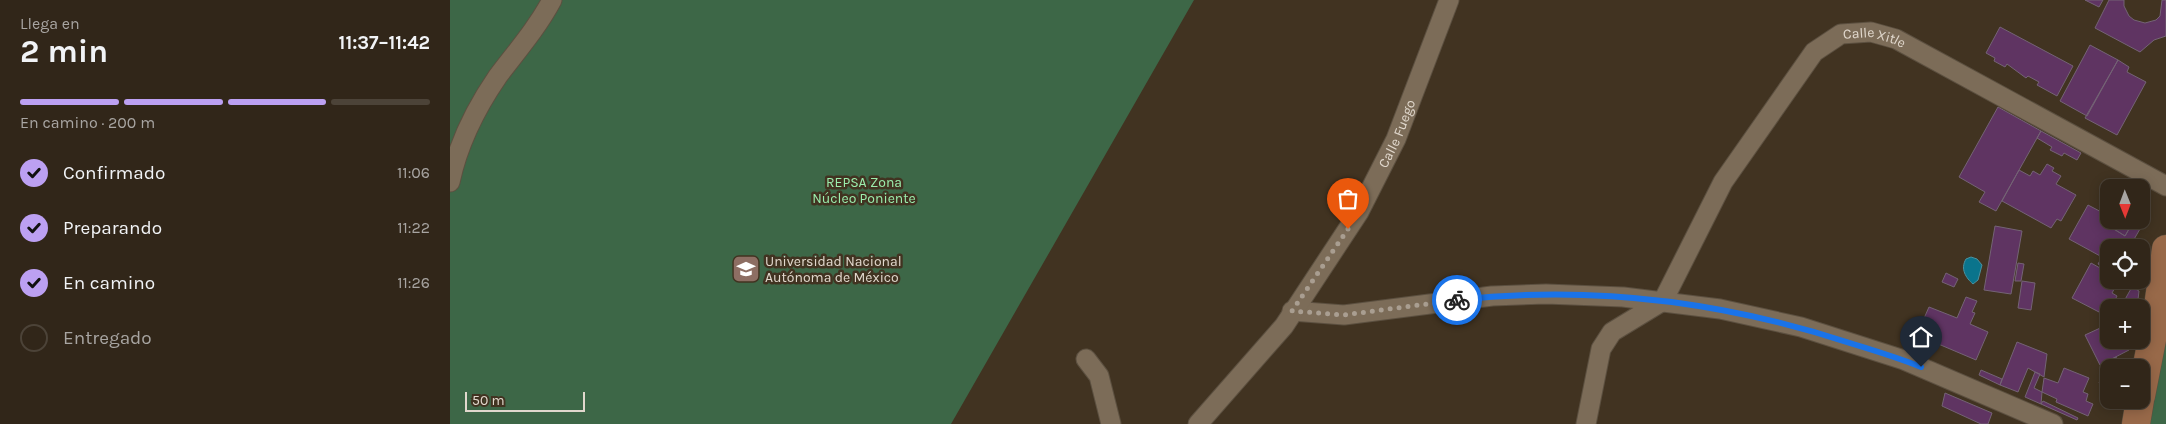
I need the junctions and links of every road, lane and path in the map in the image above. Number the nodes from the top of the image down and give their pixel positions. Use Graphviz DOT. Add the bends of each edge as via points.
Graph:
graph roads {
  1 [pos="552,0"];
  2 [pos="1450,0"];
  3 [pos="450,182"];
  4 [pos="2166,186"];
  5 [pos="2166,249"];
  6 [pos="1663,301"];
  7 [pos="1292,311"];
  8 [pos="2148,359"];
  9 [pos="1086,360"];
  10 [pos="2138,409"];
  11 [pos="1111,424"];
  12 [pos="1198,424"];
  13 [pos="1586,424"];
  14 [pos="2053,424"];
  15 [pos="2136,424"];
  1 -- 3 [label="street" via="498,77 469,126 460,144"];
  2 -- 7 [label="street, Calle Fuego" via="1396,139 1360,212"];
  4 -- 6 [label="street, Calle Xitle" via="1896,38 1871,32 1840,34 1814,52 1723,182"];
  5 -- 8 [label="main road"];
  6 -- 7 [label="street" via="1546,294 1466,299 1344,315"];
  6 -- 13 [label="street" via="1612,332 1601,349"];
  6 -- 14 [label="street" via="1720,309 1801,327 1904,360"];
  7 -- 12 [label="street, Calle Fuego" via="1284,326"];
  9 -- 11 [label="street" via="1098,376"];
  10 -- 15 [label="main road"];
}
